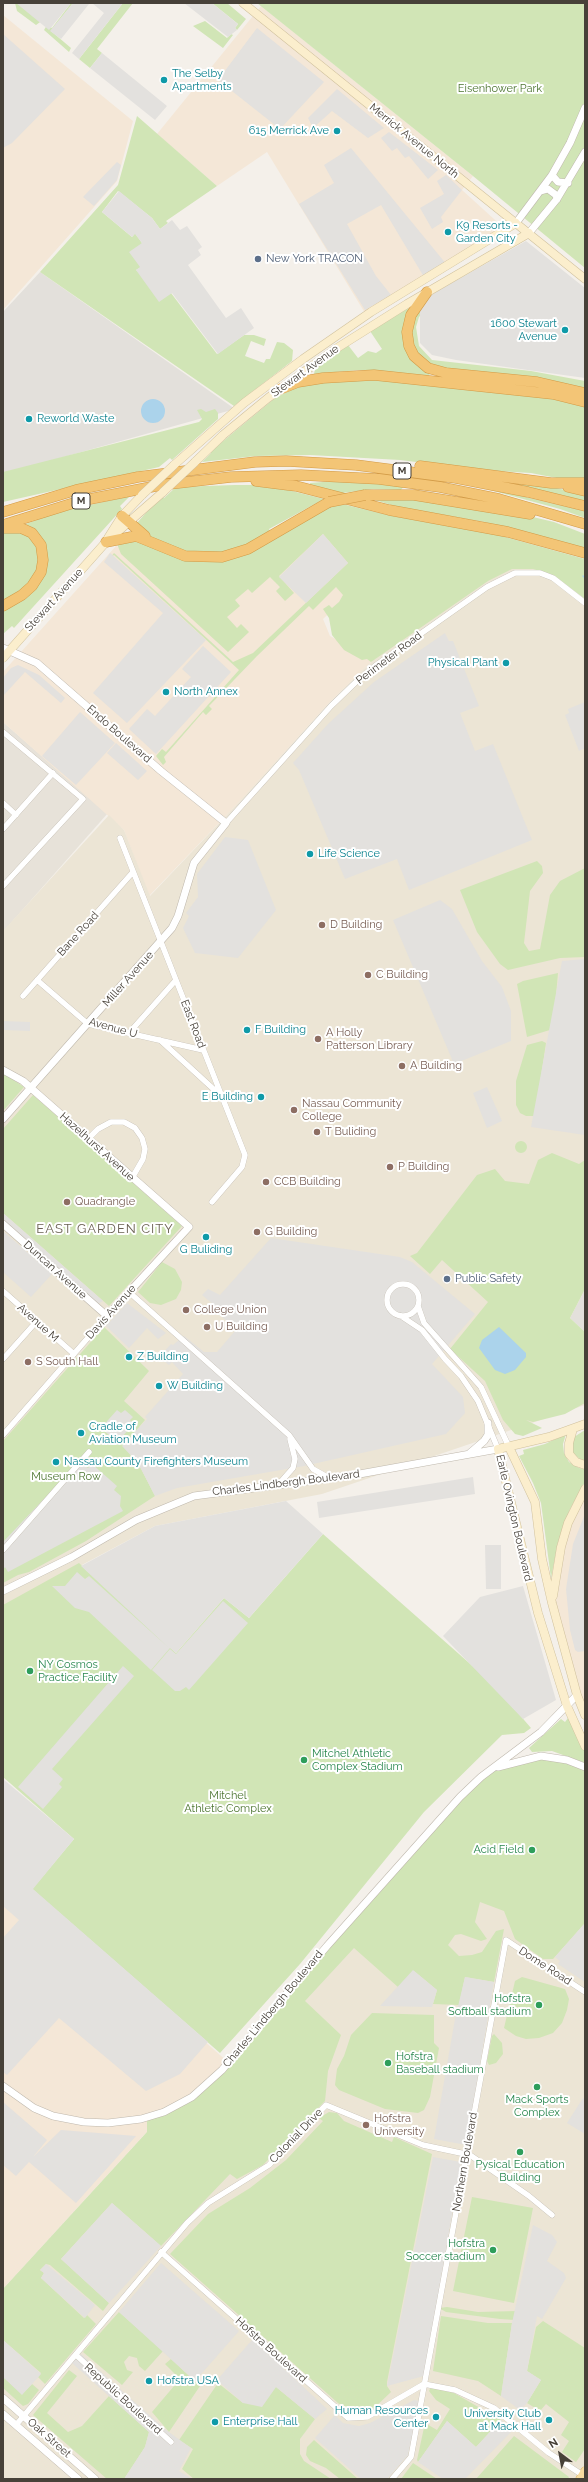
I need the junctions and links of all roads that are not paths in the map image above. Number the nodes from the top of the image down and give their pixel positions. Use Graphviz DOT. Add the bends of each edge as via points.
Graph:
graph roads {
  1 [pos="243,3"];
  2 [pos="585,108"];
  3 [pos="585,152"];
  4 [pos="552,175"];
  5 [pos="568,183"];
  6 [pos="542,192"];
  7 [pos="557,199"];
  8 [pos="516,223"];
  9 [pos="529,233"];
  10 [pos="585,279"];
  11 [pos="427,292"];
  12 [pos="393,299"];
  13 [pos="407,304"];
  14 [pos="371,312"];
  15 [pos="368,327"];
  16 [pos="311,353"];
  17 [pos="303,359"];
  18 [pos="311,366"];
  19 [pos="278,390"];
  20 [pos="585,393"];
  21 [pos="585,402"];
  22 [pos="368,466"];
  23 [pos="231,477"];
  24 [pos="550,483"];
  25 [pos="585,483"];
  26 [pos="585,491"];
  27 [pos="36,501"];
  28 [pos="3,505"];
  29 [pos="585,506"];
  30 [pos="3,512"];
  31 [pos="122,516"];
  32 [pos="570,519"];
  33 [pos="3,524"];
  34 [pos="129,524"];
  35 [pos="585,524"];
  36 [pos="3,528"];
  37 [pos="106,542"];
  38 [pos="158,546"];
  39 [pos="585,553"];
  40 [pos="585,603"];
  41 [pos="3,606"];
  42 [pos="7,649"];
  43 [pos="3,658"];
  44 [pos="3,732"];
  45 [pos="53,773"];
  46 [pos="3,803"];
  47 [pos="16,815"];
  48 [pos="226,823"];
  49 [pos="3,829"];
  50 [pos="120,838"];
  51 [pos="133,872"];
  52 [pos="3,886"];
  53 [pos="161,942"];
  54 [pos="37,980"];
  55 [pos="176,980"];
  56 [pos="23,996"];
  57 [pos="88,1024"];
  58 [pos="129,1033"];
  59 [pos="160,1040"];
  60 [pos="203,1050"];
  61 [pos="3,1070"];
  62 [pos="30,1088"];
  63 [pos="221,1096"];
  64 [pos="3,1119"];
  65 [pos="88,1139"];
  66 [pos="132,1178"];
  67 [pos="212,1202"];
  68 [pos="3,1224"];
  69 [pos="189,1227"];
  70 [pos="3,1291"];
  71 [pos="129,1292"];
  72 [pos="418,1306"];
  73 [pos="107,1316"];
  74 [pos="402,1316"];
  75 [pos="36,1321"];
  76 [pos="74,1354"];
  77 [pos="3,1359"];
  78 [pos="488,1423"];
  79 [pos="585,1424"];
  80 [pos="573,1428"];
  81 [pos="3,1435"];
  82 [pos="289,1435"];
  83 [pos="509,1447"];
  84 [pos="498,1450"];
  85 [pos="89,1452"];
  86 [pos="469,1454"];
  87 [pos="585,1465"];
  88 [pos="329,1479"];
  89 [pos="278,1486"];
  90 [pos="585,1490"];
  91 [pos="3,1550"];
  92 [pos="3,1591"];
  93 [pos="552,1603"];
  94 [pos="577,1695"];
  95 [pos="567,1706"];
  96 [pos="585,1715"];
  97 [pos="585,1746"];
  98 [pos="585,1767"];
  99 [pos="490,1770"];
  100 [pos="506,1940"];
  101 [pos="585,1992"];
  102 [pos="3,2086"];
  103 [pos="467,2154"];
  104 [pos="552,2215"];
  105 [pos="162,2252"];
  106 [pos="76,2355"];
  107 [pos="424,2384"];
  108 [pos="3,2398"];
  109 [pos="3,2414"];
  110 [pos="24,2416"];
  111 [pos="16,2426"];
  112 [pos="171,2442"];
  113 [pos="583,2476"];
  114 [pos="78,2479"];
  115 [pos="95,2479"];
  116 [pos="392,2479"];
  1 -- 8 [label="main road, Merrick Avenue North"];
  2 -- 4 [label="street"];
  3 -- 5 [label="street"];
  4 -- 5 [label="street" via="558,182"];
  4 -- 6 [label="street"];
  5 -- 7 [label="street"];
  6 -- 7 [label="street" via="548,189"];
  6 -- 8 [label="street"];
  7 -- 9 [label="street"];
  8 -- 9 [label="main road, Merrick Avenue North"];
  8 -- 12 [label="main road, Stewart Avenue"];
  9 -- 10 [label="main road, Merrick Avenue North"];
  9 -- 11 [label="main road, Stewart Avenue"];
  11 -- 13 [label="main road, Stewart Avenue"];
  11 -- 20 [label="highway" via="410,315 407,332 414,356 428,368 446,373 537,382"];
  12 -- 13 [label="main road"];
  12 -- 14 [label="main road, Stewart Avenue"];
  13 -- 15 [label="main road, Stewart Avenue"];
  14 -- 15 [label="main road"];
  14 -- 16 [label="main road, Stewart Avenue"];
  15 -- 18 [label="main road, Stewart Avenue"];
  16 -- 17 [label="main road, Stewart Avenue"];
  16 -- 18 [label="main road"];
  17 -- 18 [label="main road"];
  17 -- 31 [label="main road, Stewart Avenue, bridge" via="244,403 174,465"];
  18 -- 19 [label="main road, Stewart Avenue"];
  19 -- 21 [label="highway" via="314,379 342,375 374,375 553,394"];
  19 -- 34 [label="main road, Stewart Avenue, bridge" via="222,435"];
  22 -- 24 [label="highway" via="409,465"];
  22 -- 27 [label="highway, M" via="323,462 255,462 138,477"];
  22 -- 29 [label="highway, M" via="492,484"];
  23 -- 32 [label="highway, M" via="321,475 399,481 480,494"];
  23 -- 33 [label="highway, M" via="120,492"];
  23 -- 39 [label="highway" via="296,486 389,510 508,532"];
  24 -- 25 [label="highway"];
  24 -- 26 [label="highway"];
  27 -- 28 [label="highway"];
  27 -- 30 [label="highway, M"];
  31 -- 34 [label="highway"];
  31 -- 37 [label="main road, Stewart Avenue"];
  32 -- 35 [label="highway, M"];
  32 -- 38 [label="highway, bridge" via="414,495 365,494 329,502 248,549 229,556 192,557"];
  34 -- 37 [label="main road, Stewart Avenue"];
  34 -- 38 [label="highway"];
  36 -- 41 [label="highway" via="21,528 32,533 41,545 44,560 41,572 32,586"];
  37 -- 38 [label="highway" via="136,536"];
  37 -- 42 [label="main road, Stewart Avenue"];
  40 -- 48 [label="street, Perimeter Road" via="553,578 540,573 515,573 487,587 357,681 331,706"];
  42 -- 43 [label="main road, Stewart Avenue"];
  42 -- 48 [label="street, Endo Boulevard" via="43,668 161,771"];
  44 -- 45 [label="street"];
  45 -- 47 [label="street"];
  45 -- 52 [label="street" via="83,799"];
  46 -- 47 [label="street"];
  47 -- 49 [label="street"];
  48 -- 53 [label="street, Miller Avenue" via="194,863 178,916"];
  50 -- 51 [label="street, East Road"];
  51 -- 53 [label="street, East Road"];
  51 -- 54 [label="street, Bane Road"];
  53 -- 55 [label="street, East Road"];
  53 -- 57 [label="street, Miller Avenue"];
  54 -- 56 [label="street, Bane Road"];
  54 -- 57 [label="street, Avenue U"];
  55 -- 58 [label="street"];
  55 -- 60 [label="street, East Road"];
  57 -- 58 [label="street, Avenue U"];
  57 -- 62 [label="street, Miller Avenue"];
  58 -- 59 [label="street, Avenue U"];
  59 -- 60 [label="street, Avenue U"];
  59 -- 63 [label="street"];
  60 -- 63 [label="street, East Road"];
  61 -- 62 [label="street, Hazelhurst Avenue"];
  62 -- 64 [label="street, Miller Avenue"];
  62 -- 65 [label="street, Hazelhurst Avenue"];
  63 -- 67 [label="street, East Road" via="246,1160"];
  65 -- 66 [label="street, Hazelhurst Avenue"];
  65 -- 66 [label="street" via="98,1128 111,1122 124,1122 135,1128 142,1138 145,1149 143,1159"];
  66 -- 69 [label="street, Hazelhurst Avenue"];
  68 -- 73 [label="street, Duncan Avenue"];
  69 -- 71 [label="street, Davis Avenue"];
  70 -- 75 [label="street, Avenue M"];
  71 -- 73 [label="street, Davis Avenue"];
  71 -- 82 [label="street"];
  72 -- 74 [label="street" via="411,1314"];
  72 -- 74 [label="street" via="419,1298 415,1289 405,1285 395,1287 389,1294 388,1303 392,1311"];
  72 -- 83 [label="street, Earle Ovington Boulevard" via="424,1323 481,1387"];
  73 -- 76 [label="street, Davis Avenue"];
  74 -- 78 [label="street, Earle Ovington Boulevard" via="422,1330 461,1376 478,1401"];
  75 -- 76 [label="street, Avenue M"];
  75 -- 77 [label="street"];
  76 -- 81 [label="street, Davis Avenue"];
  78 -- 84 [label="street, Earle Ovington Boulevard"];
  78 -- 86 [label="street" via="488,1435"];
  79 -- 80 [label="main road, Charles Lindbergh Boulevard"];
  80 -- 83 [label="main road, Charles Lindbergh Boulevard"];
  80 -- 87 [label="main road" via="569,1443 570,1454 576,1462"];
  82 -- 88 [label="street" via="311,1467"];
  82 -- 89 [label="street" via="295,1459 293,1468"];
  83 -- 84 [label="main road, Charles Lindbergh Boulevard"];
  83 -- 93 [label="main road, Earle Ovington Boulevard" via="535,1502 542,1559"];
  84 -- 86 [label="street, Charles Lindbergh Boulevard"];
  84 -- 95 [label="main road, Earle Ovington Boulevard" via="538,1613"];
  85 -- 91 [label="street"];
  86 -- 88 [label="street, Charles Lindbergh Boulevard"];
  88 -- 89 [label="street, Charles Lindbergh Boulevard"];
  89 -- 92 [label="street, Charles Lindbergh Boulevard" via="208,1493 168,1505"];
  90 -- 93 [label="main road" via="568,1523 561,1547"];
  93 -- 94 [label="main road, Earle Ovington Boulevard"];
  94 -- 95 [label="street, Charles Lindbergh Boulevard"];
  94 -- 96 [label="main road, Earle Ovington Boulevard"];
  95 -- 97 [label="main road, Earle Ovington Boulevard"];
  95 -- 99 [label="street, Charles Lindbergh Boulevard" via="541,1732"];
  98 -- 99 [label="street" via="567,1760 541,1756"];
  99 -- 102 [label="street, Charles Lindbergh Boulevard" via="473,1784 413,1848 222,2070 192,2097 164,2112 141,2119 108,2123 84,2122 53,2116 34,2108"];
  100 -- 101 [label="street, Dome Road"];
  100 -- 103 [label="street, Northern Boulevard"];
  103 -- 104 [label="street, Colonial Drive" via="529,2196"];
  103 -- 105 [label="street, Colonial Drive" via="423,2145 326,2105 277,2158 246,2181 208,2203"];
  103 -- 107 [label="street, Northern Boulevard"];
  105 -- 106 [label="street"];
  105 -- 107 [label="street, Hofstra Boulevard" via="348,2418 367,2417"];
  106 -- 110 [label="street"];
  106 -- 112 [label="street, Republic Boulevard"];
  107 -- 113 [label="street" via="455,2390 494,2408 549,2453"];
  107 -- 116 [label="street, Northern Boulevard" via="411,2457"];
  108 -- 110 [label="street, Oak Street"];
  109 -- 111 [label="street, Oak Street"];
  110 -- 111 [label="street"];
  110 -- 115 [label="street, Oak Street"];
  111 -- 114 [label="street, Oak Street"];
}
